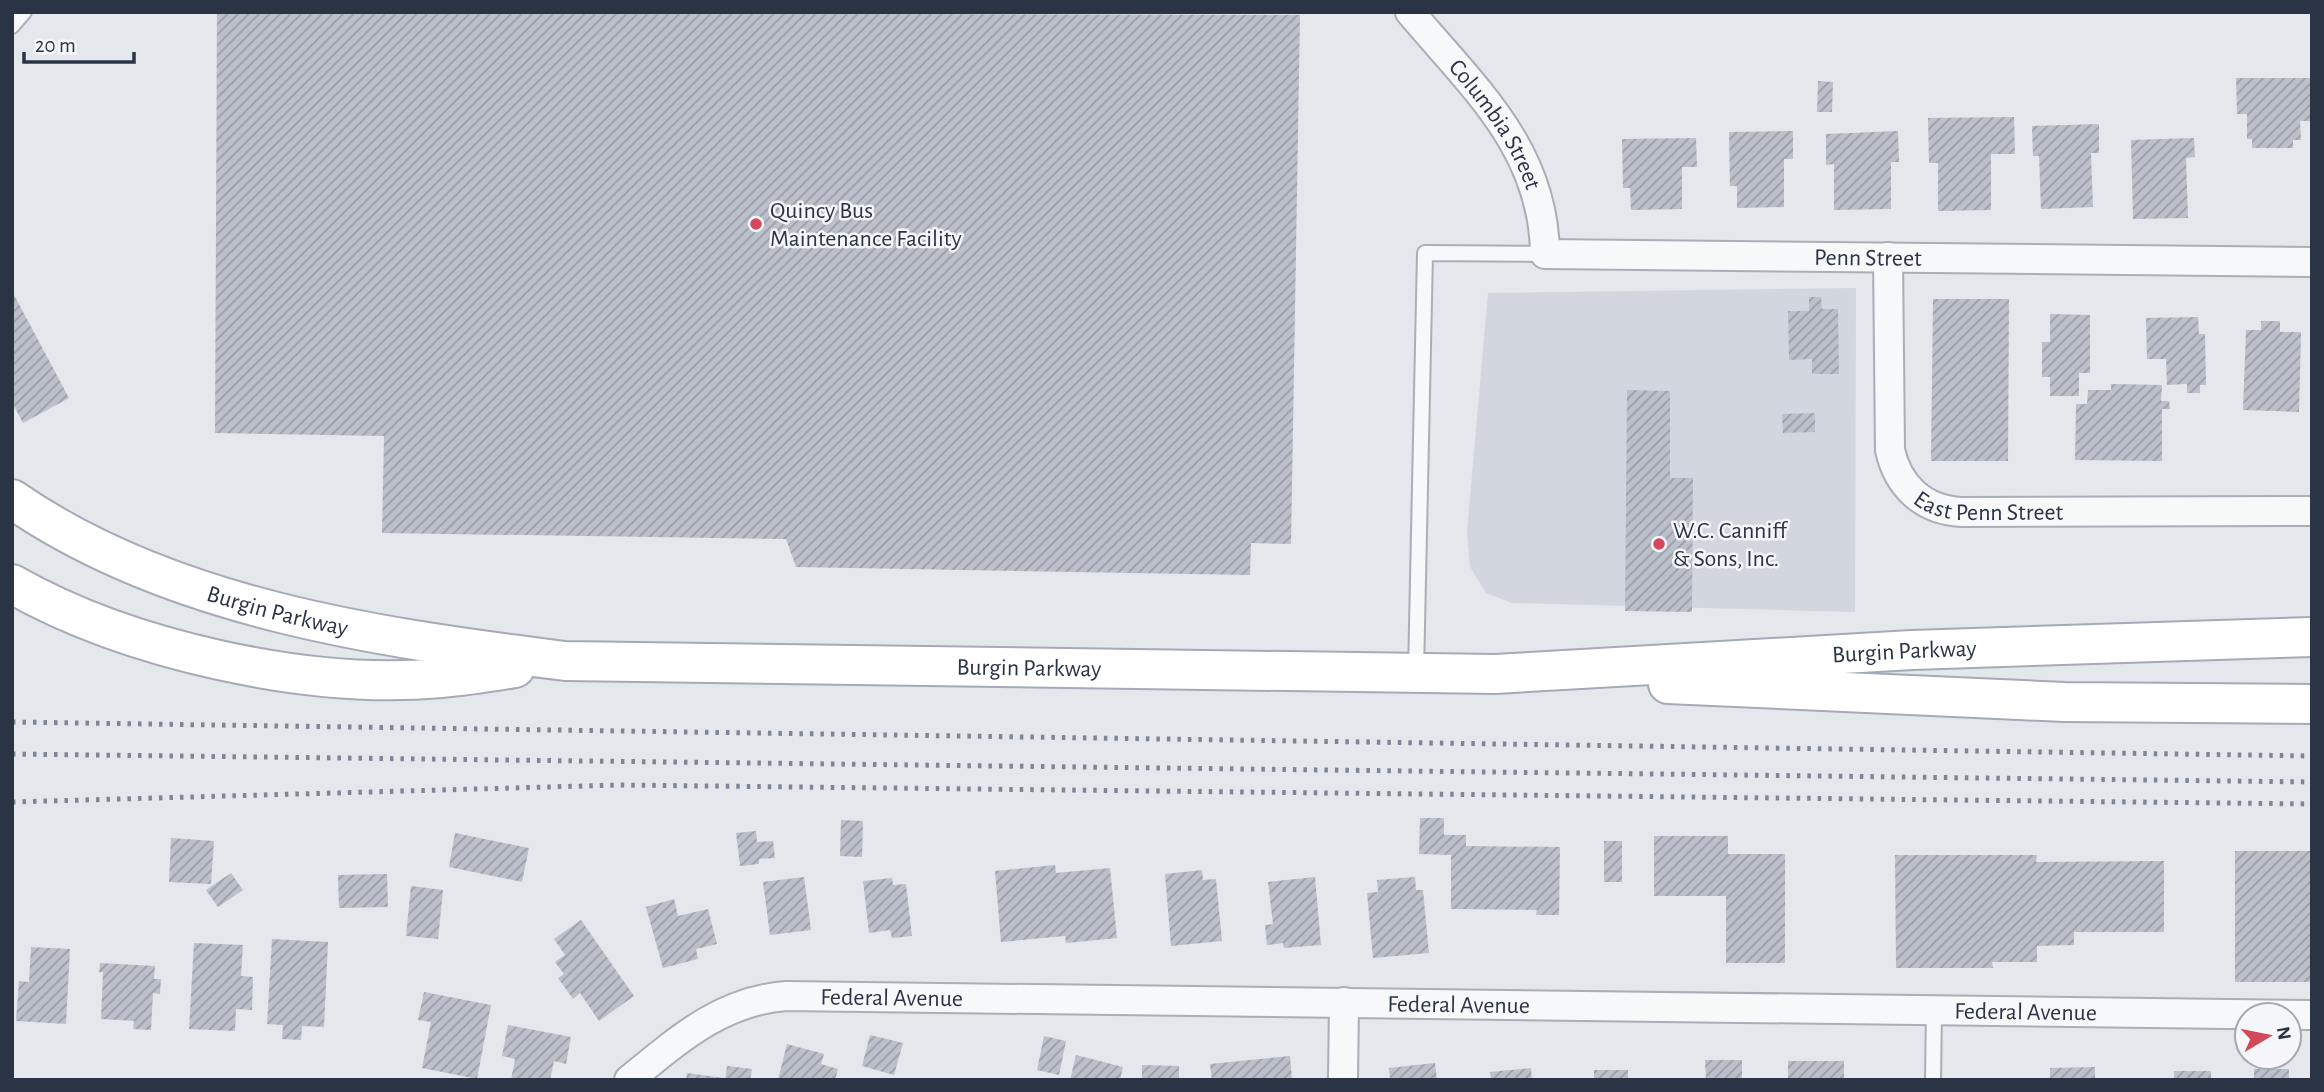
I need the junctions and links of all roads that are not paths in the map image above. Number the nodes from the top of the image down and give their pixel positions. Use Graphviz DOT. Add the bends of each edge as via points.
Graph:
graph roads {
  1 [pos="24,12"];
  2 [pos="1410,12"];
  3 [pos="12,26"];
  4 [pos="1545,254"];
  5 [pos="1888,257"];
  6 [pos="2312,262"];
  7 [pos="12,499"];
  8 [pos="2312,511"];
  9 [pos="12,584"];
  10 [pos="2312,637"];
  11 [pos="565,661"];
  12 [pos="1416,674"];
  13 [pos="1495,674"];
  14 [pos="2312,704"];
  15 [pos="1344,1002"];
  16 [pos="1934,1010"];
  17 [pos="2312,1014"];
  18 [pos="629,1080"];
  19 [pos="1343,1080"];
  20 [pos="1933,1080"];
  1 -- 3 [label="lane"];
  2 -- 4 [label="street, Columbia Street" via="1515,140 1540,201"];
  4 -- 5 [label="street, Penn Street"];
  4 -- 12 [label="lane, Penn Street" via="1425,253"];
  5 -- 6 [label="street, Penn Street"];
  5 -- 8 [label="street, East Penn Street" via="1890,450 1900,479 1922,501 1961,512"];
  7 -- 11 [label="main road, Burgin Parkway" via="82,542 152,573 248,603 415,640"];
  9 -- 11 [label="main road, Burgin Parkway" via="64,611 152,642 300,674 364,680 440,679"];
  10 -- 13 [label="main road, Burgin Parkway" via="1912,650"];
  11 -- 12 [label="main road, Burgin Parkway"];
  12 -- 13 [label="main road, Burgin Parkway"];
  13 -- 14 [label="main road, Burgin Parkway" via="1804,693"];
  15 -- 16 [label="street, Federal Avenue"];
  15 -- 18 [label="street, Federal Avenue" via="766,998 710,1017"];
  15 -- 19 [label="street"];
  16 -- 17 [label="street, Federal Avenue"];
  16 -- 20 [label="lane"];
}
